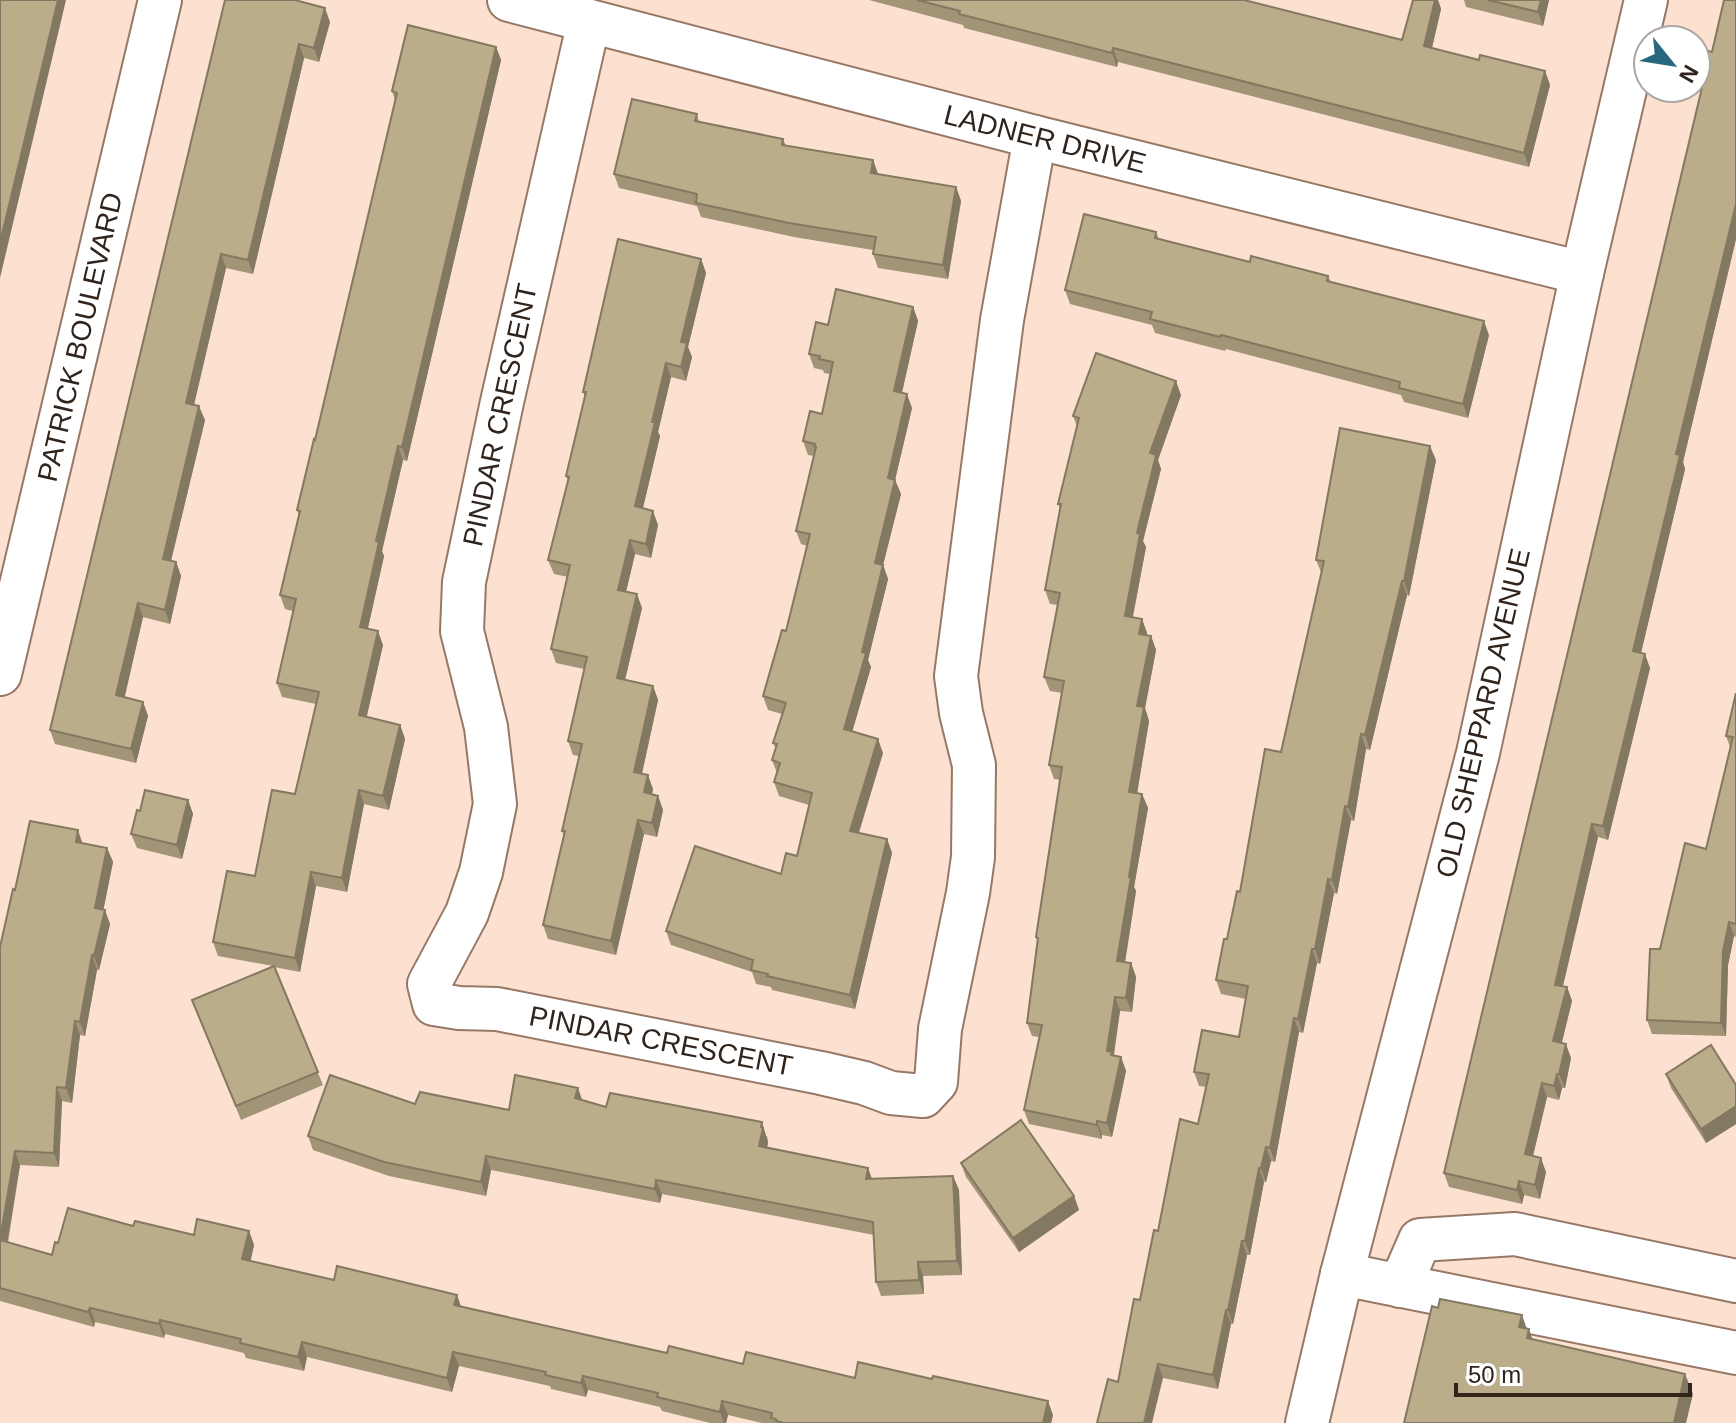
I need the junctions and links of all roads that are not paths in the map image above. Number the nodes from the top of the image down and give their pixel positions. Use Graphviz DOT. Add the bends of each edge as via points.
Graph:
graph roads {
  1 [pos="160,0"];
  2 [pos="509,0"];
  3 [pos="1646,0"];
  4 [pos="589,21"];
  5 [pos="1035,137"];
  6 [pos="1582,273"];
  7 [pos="0,674"];
  8 [pos="1342,1274"];
  9 [pos="1736,1281"];
  10 [pos="1400,1286"];
  11 [pos="1736,1353"];
  12 [pos="1307,1423"];
  1 -- 7 [label="street, PATRICK BOULEVARD"];
  2 -- 4 [label="street, LADNER DRIVE"];
  3 -- 6 [label="street, OLD SHEPPARD AVENUE"];
  4 -- 5 [label="street, LADNER DRIVE"];
  4 -- 5 [label="street, PINDAR CRESCENT" via="464,582 462,631 486,727 495,804 467,913 429,984 434,1004 528,1015 821,1073 891,1093 923,1096 936,1082 940,1029 973,857 974,765 956,676 1002,320"];
  5 -- 6 [label="street, LADNER DRIVE"];
  6 -- 8 [label="street, OLD SHEPPARD AVENUE" via="1478,753"];
  8 -- 10 [label="street"];
  8 -- 12 [label="street, OLD SHEPPARD AVENUE"];
  9 -- 10 [label="street" via="1515,1234 1420,1240"];
  10 -- 11 [label="street"];
}
